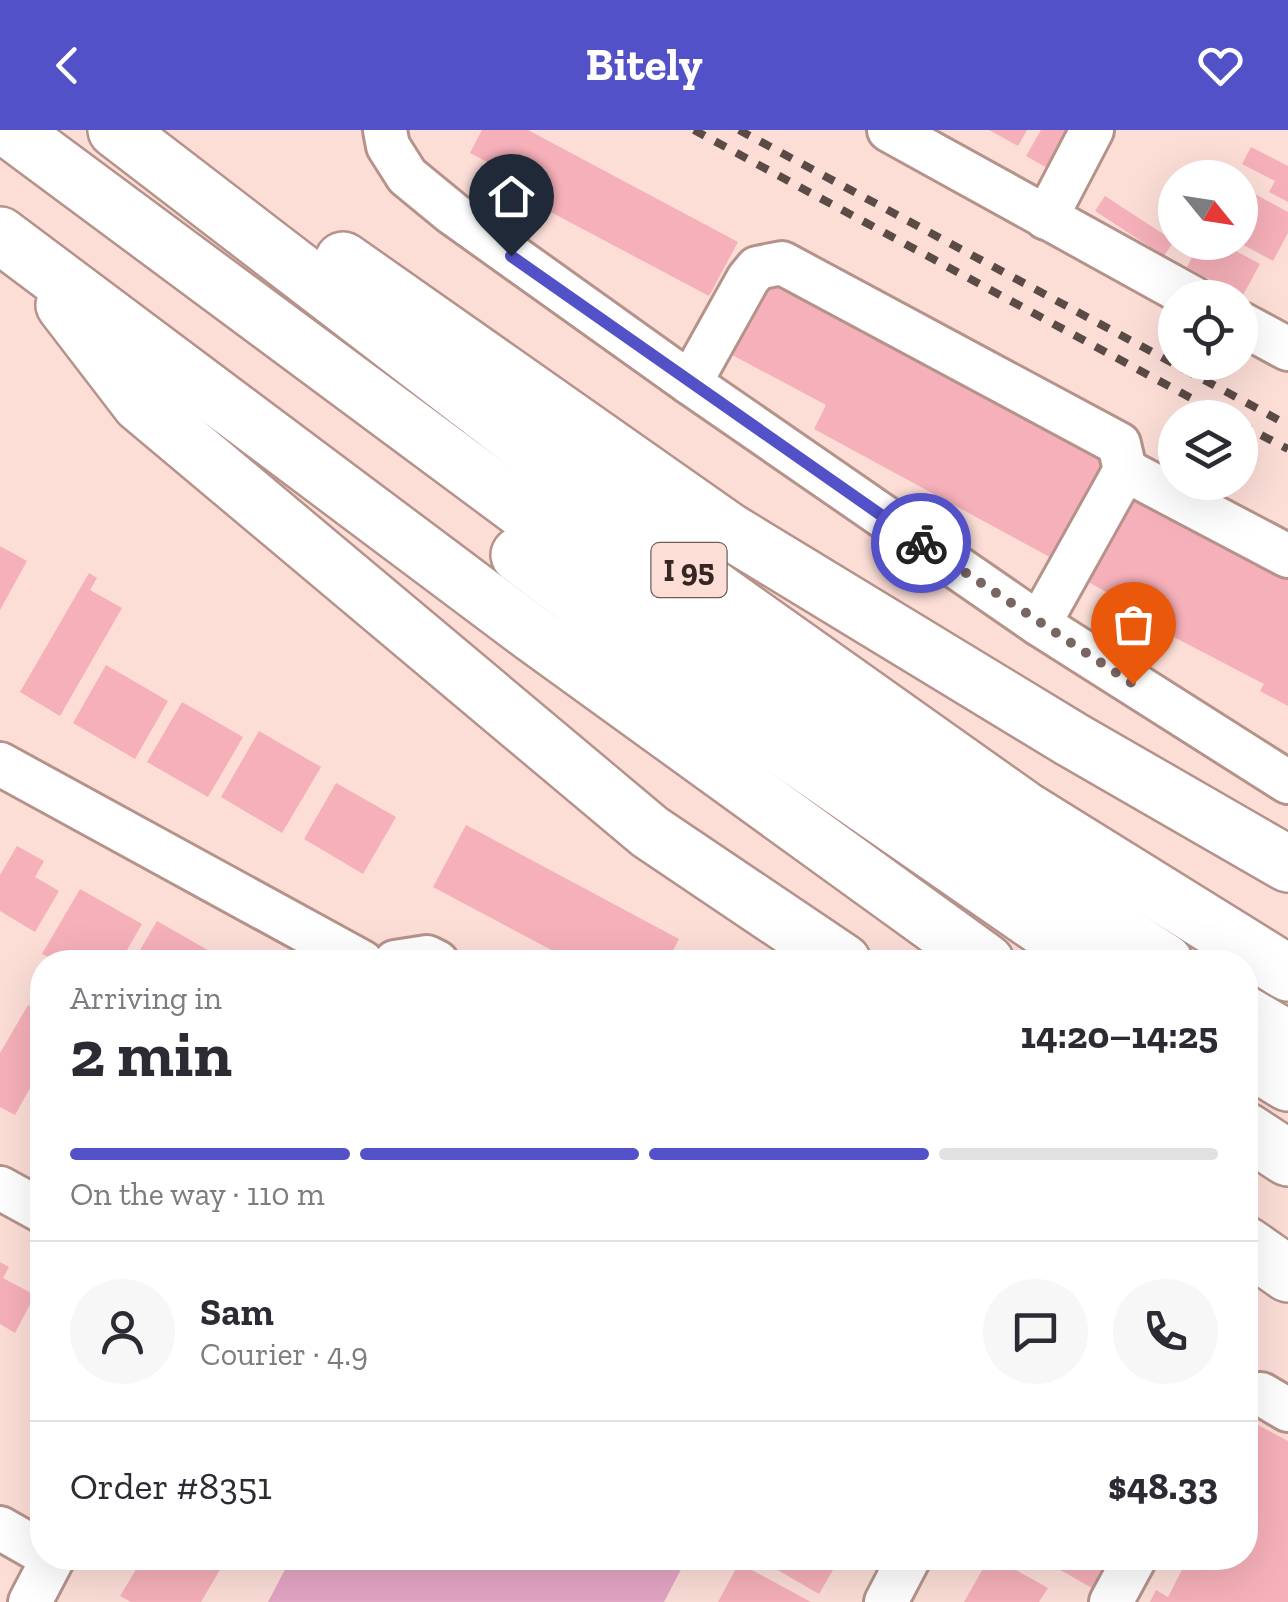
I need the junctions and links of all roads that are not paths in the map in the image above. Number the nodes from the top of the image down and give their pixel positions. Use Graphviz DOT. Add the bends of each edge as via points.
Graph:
graph roads {
  1 [pos="10,130"];
  2 [pos="116,130"];
  3 [pos="144,130"];
  4 [pos="385,130"];
  5 [pos="889,130"];
  6 [pos="1092,130"];
  7 [pos="0,167"];
  8 [pos="1046,218"];
  9 [pos="12,243"];
  10 [pos="1160,280"];
  11 [pos="690,384"];
  12 [pos="1126,470"];
  13 [pos="1288,556"];
  14 [pos="1038,624"];
  15 [pos="0,764"];
  16 [pos="1288,782"];
  17 [pos="1288,864"];
  18 [pos="340,950"];
  19 [pos="825,950"];
  20 [pos="968,950"];
  21 [pos="1075,950"];
  22 [pos="1147,950"];
  23 [pos="1251,950"];
  24 [pos="1258,954"];
  25 [pos="1288,973"];
  26 [pos="1258,1022"];
  27 [pos="1288,1040"];
  28 [pos="1258,1065"];
  29 [pos="1288,1083"];
  30 [pos="1258,1138"];
  31 [pos="1288,1158"];
  32 [pos="0,1188"];
  33 [pos="30,1204"];
  34 [pos="1258,1253"];
  35 [pos="1288,1274"];
  36 [pos="1258,1394"];
  37 [pos="1288,1410"];
  38 [pos="0,1528"];
  39 [pos="30,1545"];
  40 [pos="47,1570"];
  41 [pos="903,1570"];
  42 [pos="1128,1570"];
  43 [pos="30,1602"];
  44 [pos="886,1602"];
  45 [pos="1111,1602"];
  1 -- 22 [label="highway" via="946,818"];
  2 -- 23 [label="highway, I 95" via="711,587 1024,810"];
  3 -- 17 [label="highway" via="286,220 730,531"];
  4 -- 11 [label="street" via="406,176 430,198"];
  5 -- 8 [label="street"];
  6 -- 8 [label="street"];
  7 -- 21 [label="highway" via="685,680"];
  8 -- 10 [label="street"];
  9 -- 19 [label="highway" via="140,404 650,832"];
  9 -- 20 [label="highway"];
  11 -- 12 [label="street" via="748,279 757,268 782,263 1119,444"];
  11 -- 14 [label="street"];
  12 -- 13 [label="street"];
  12 -- 14 [label="street"];
  14 -- 16 [label="street"];
  15 -- 18 [label="street"];
  24 -- 25 [label="highway, I 95"];
  26 -- 27 [label="highway"];
  28 -- 29 [label="highway"];
  30 -- 31 [label="highway"];
  32 -- 33 [label="street"];
  34 -- 35 [label="highway"];
  36 -- 37 [label="street"];
  38 -- 39 [label="street"];
  40 -- 43 [label="street"];
  41 -- 44 [label="street"];
  42 -- 45 [label="street"];
}
